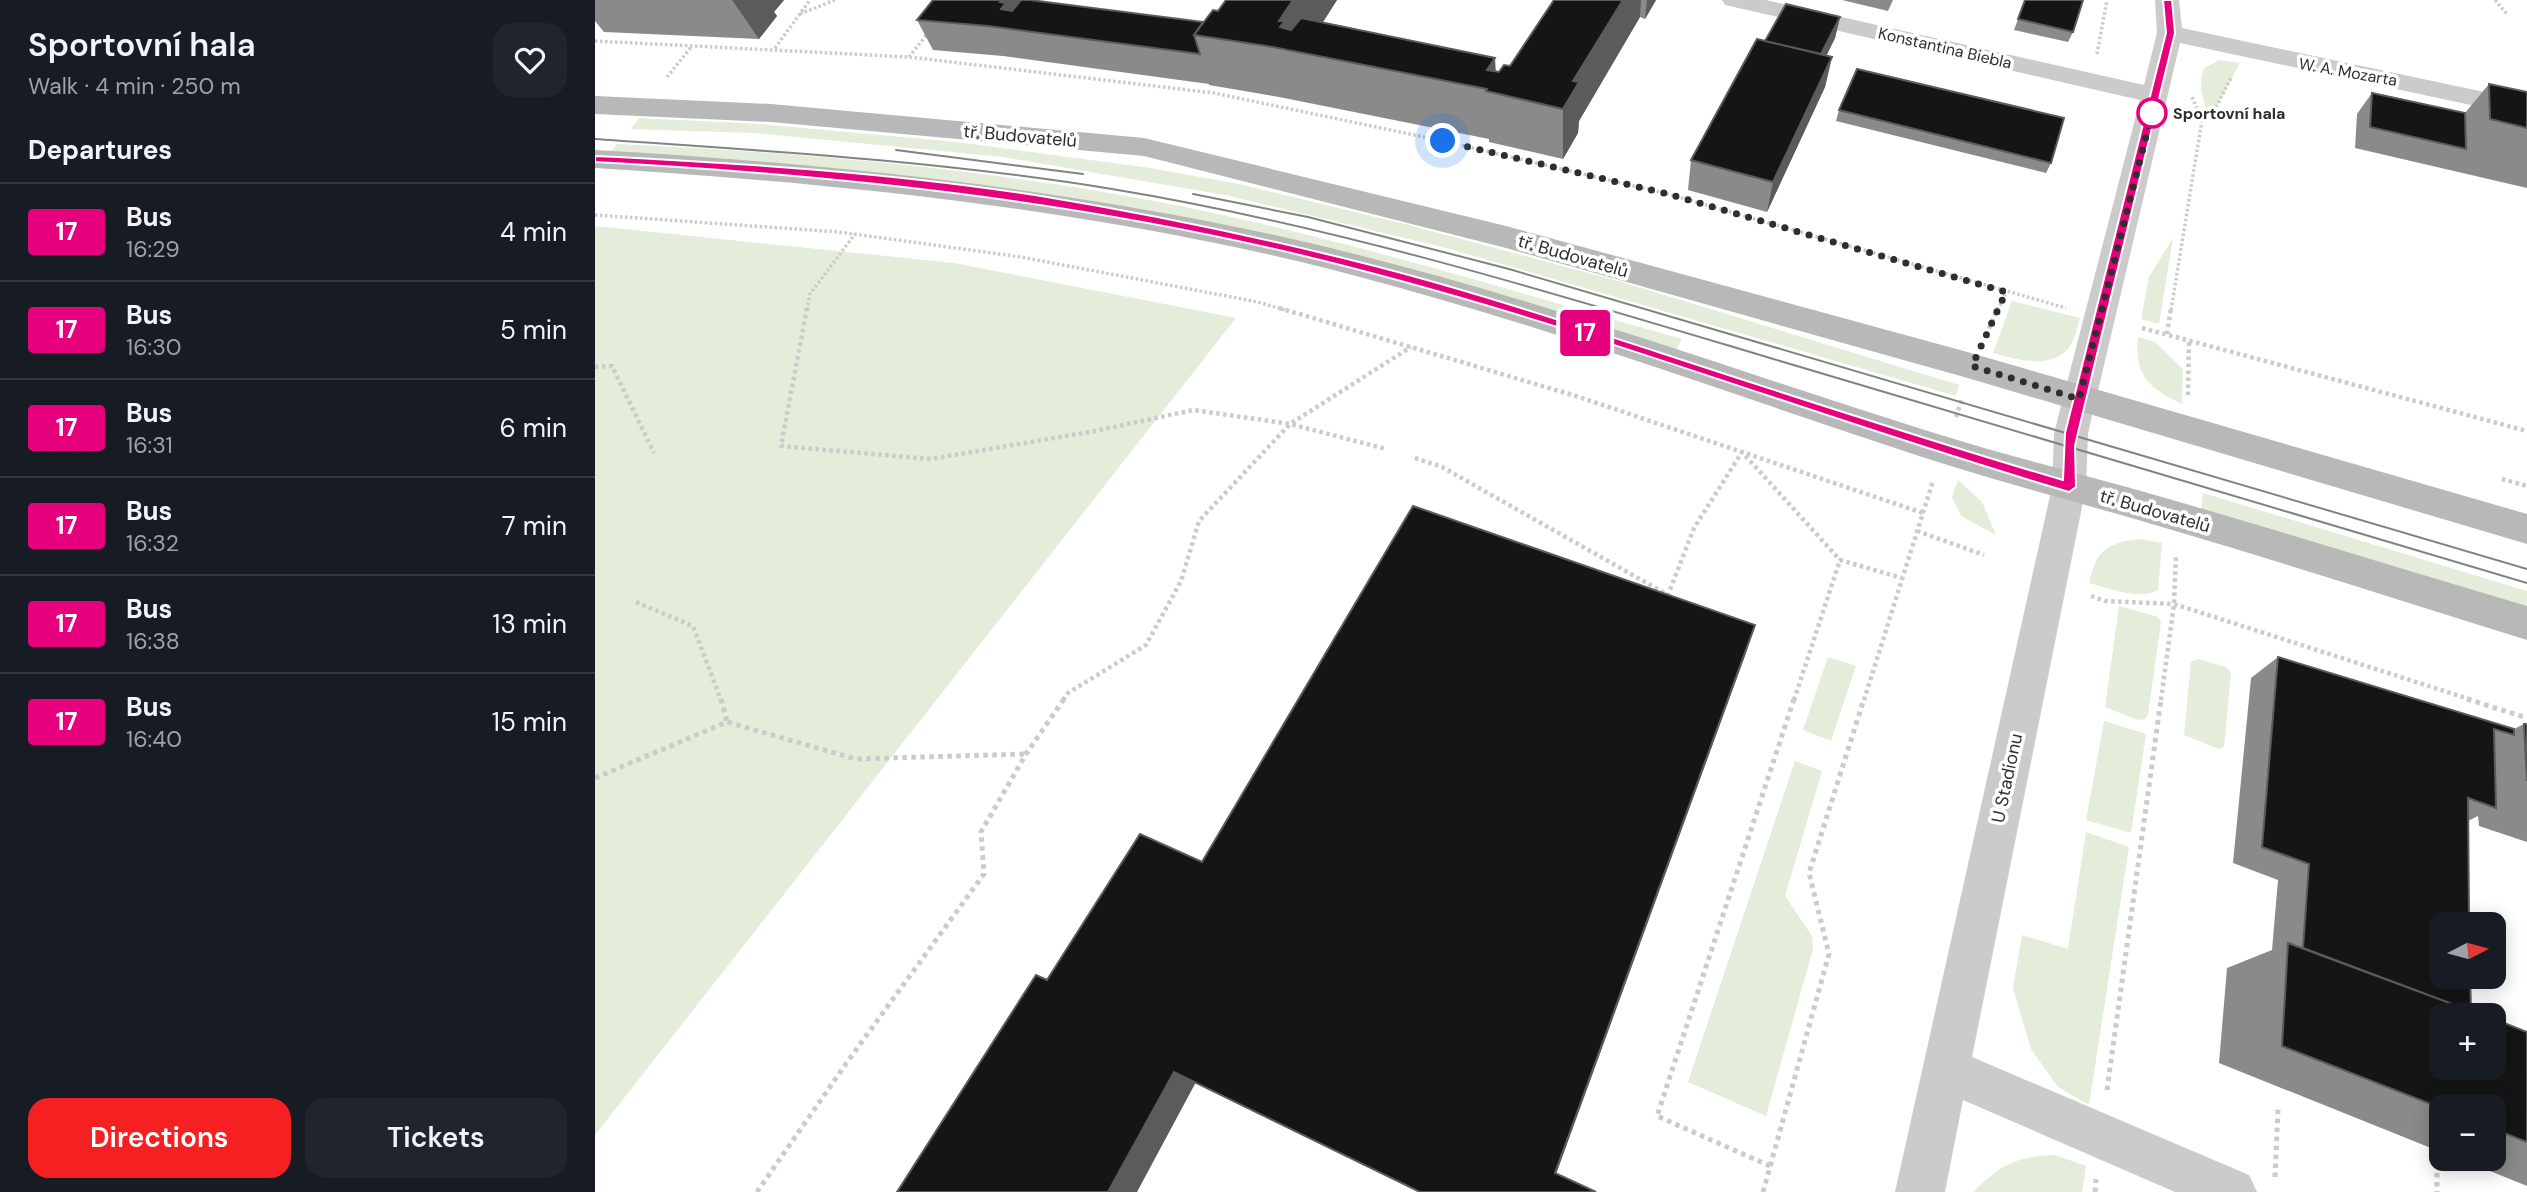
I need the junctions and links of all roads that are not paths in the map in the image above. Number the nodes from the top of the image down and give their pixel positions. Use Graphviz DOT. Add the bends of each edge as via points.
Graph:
graph roads {
  1 [pos="1734,0"];
  2 [pos="2167,0"];
  3 [pos="2170,33"];
  4 [pos="2156,96"];
  5 [pos="595,105"];
  6 [pos="2527,109"];
  7 [pos="595,159"];
  8 [pos="2079,399"];
  9 [pos="2069,487"];
  10 [pos="2527,529"];
  11 [pos="2527,623"];
  12 [pos="1947,1070"];
  13 [pos="1920,1192"];
  14 [pos="2232,1192"];
  1 -- 4 [label="street, Konstantina Biebla"];
  2 -- 3 [label="street, U Stadionu"];
  3 -- 4 [label="street, U Stadionu"];
  3 -- 6 [label="street, W. A. Mozarta"];
  4 -- 8 [label="street, U Stadionu"];
  5 -- 8 [label="street, tř. Budovatelů" via="771,113 1144,147 1506,237"];
  7 -- 9 [label="street, tř. Budovatelů" via="749,167 938,187 1041,200 1231,236 1515,310"];
  8 -- 9 [label="street, U Stadionu" via="2069,446"];
  8 -- 10 [label="street, tř. Budovatelů"];
  9 -- 11 [label="street, tř. Budovatelů"];
  9 -- 12 [label="street, U Stadionu"];
  12 -- 13 [label="street, U Stadionu"];
  12 -- 14 [label="street"];
}
